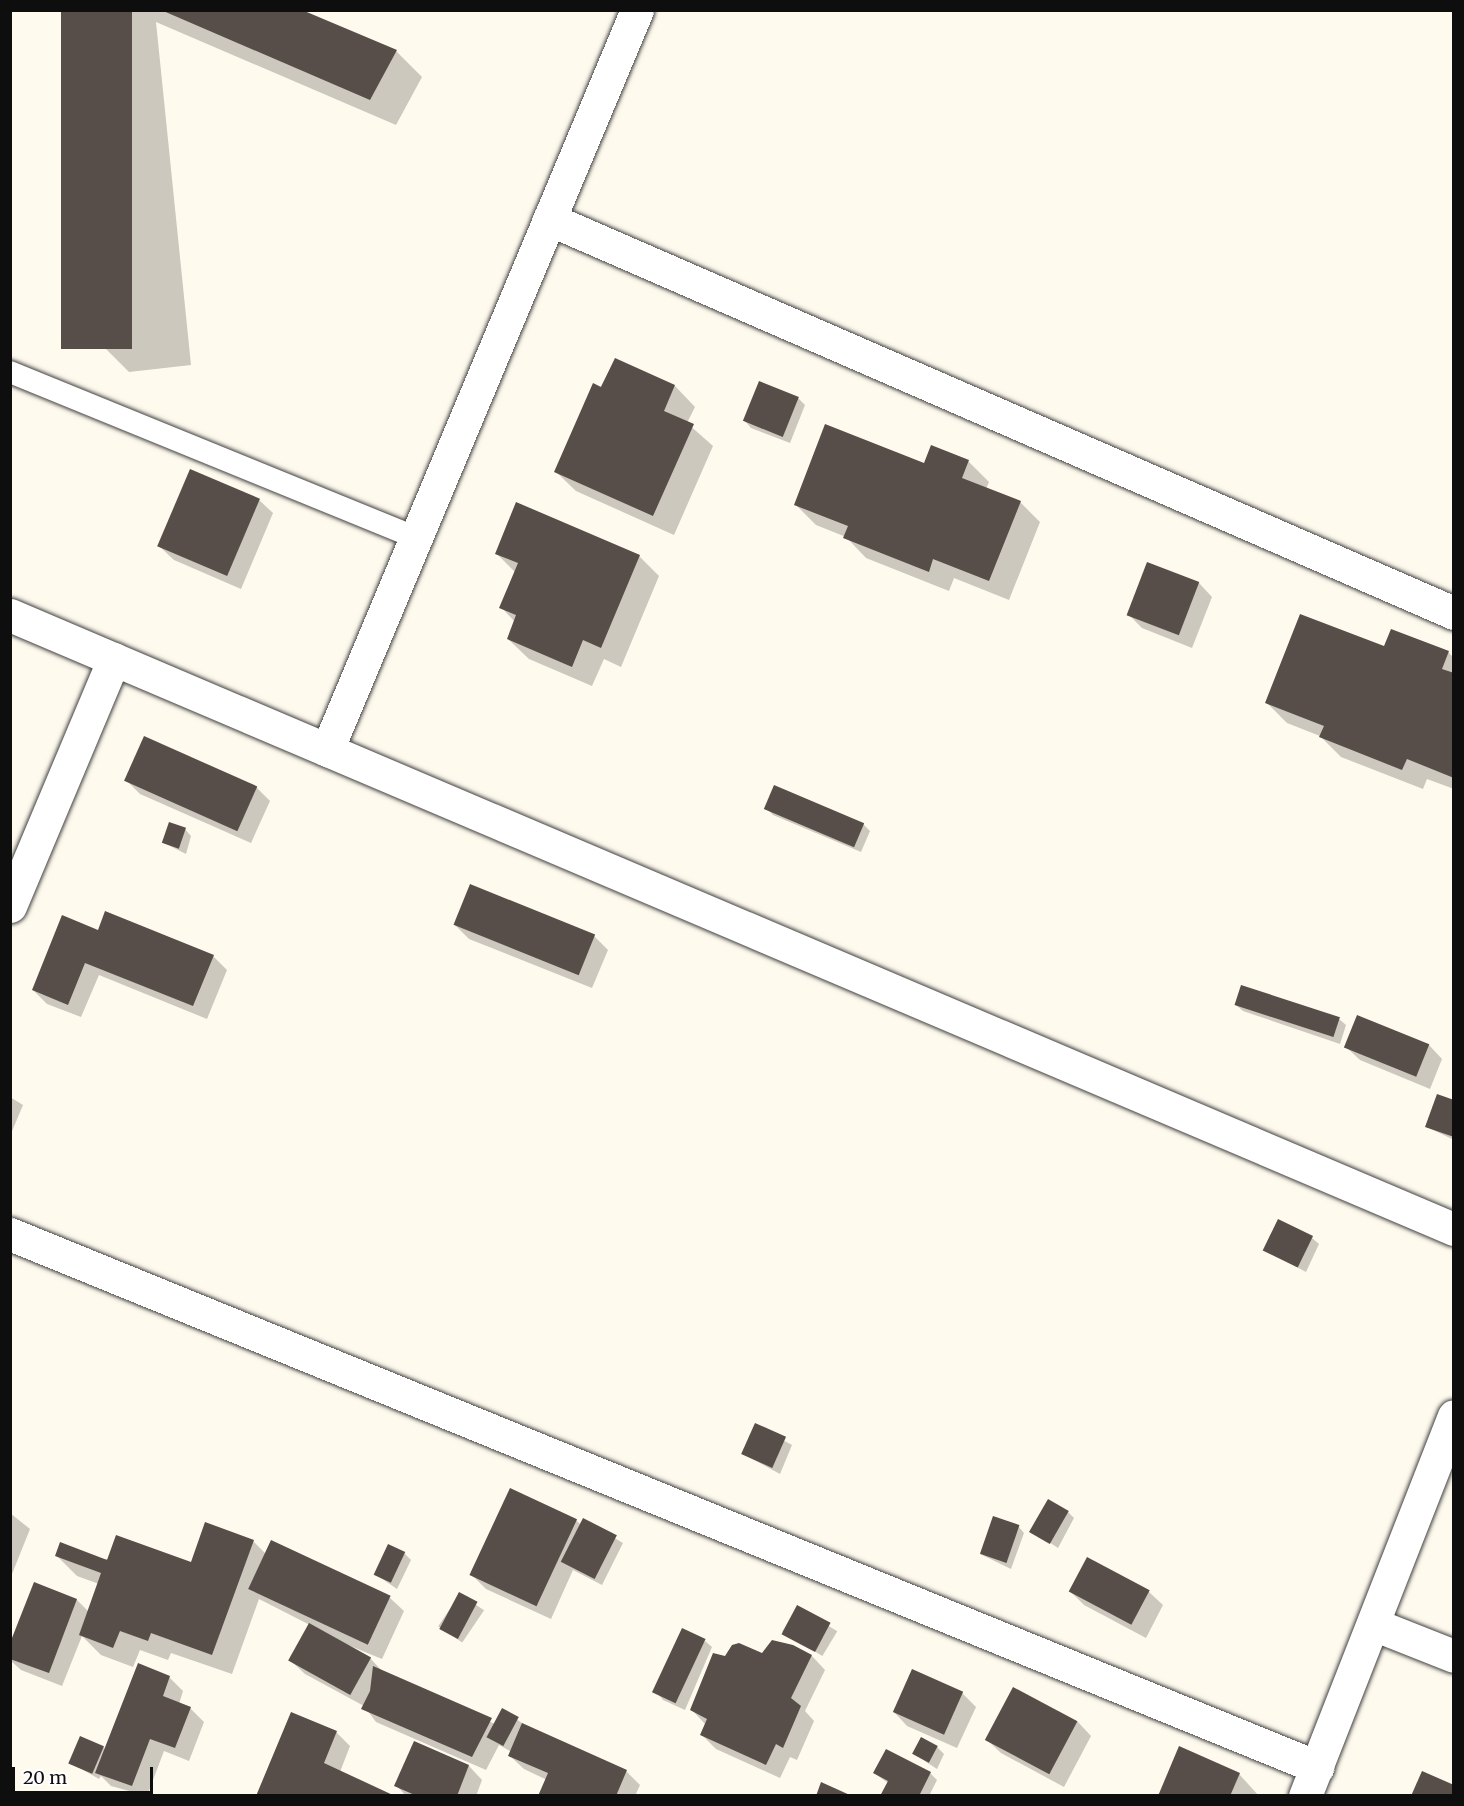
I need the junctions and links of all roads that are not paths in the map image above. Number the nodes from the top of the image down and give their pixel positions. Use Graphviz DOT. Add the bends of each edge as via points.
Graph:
graph roads {
  1 [pos="637,10"];
  2 [pos="549,219"];
  3 [pos="10,372"];
  4 [pos="416,538"];
  5 [pos="1454,613"];
  6 [pos="10,615"];
  7 [pos="114,659"];
  8 [pos="327,750"];
  9 [pos="10,906"];
  10 [pos="1454,1229"];
  11 [pos="10,1234"];
  12 [pos="1454,1416"];
  13 [pos="1373,1624"];
  14 [pos="1454,1656"];
  15 [pos="1311,1781"];
  1 -- 2 [label="street"];
  2 -- 4 [label="street"];
  2 -- 5 [label="street"];
  3 -- 4 [label="lane"];
  4 -- 8 [label="street"];
  6 -- 7 [label="street"];
  7 -- 8 [label="street"];
  7 -- 9 [label="street"];
  8 -- 10 [label="street"];
  11 -- 15 [label="street"];
  12 -- 13 [label="street"];
  13 -- 14 [label="street"];
  13 -- 15 [label="street"];
}
